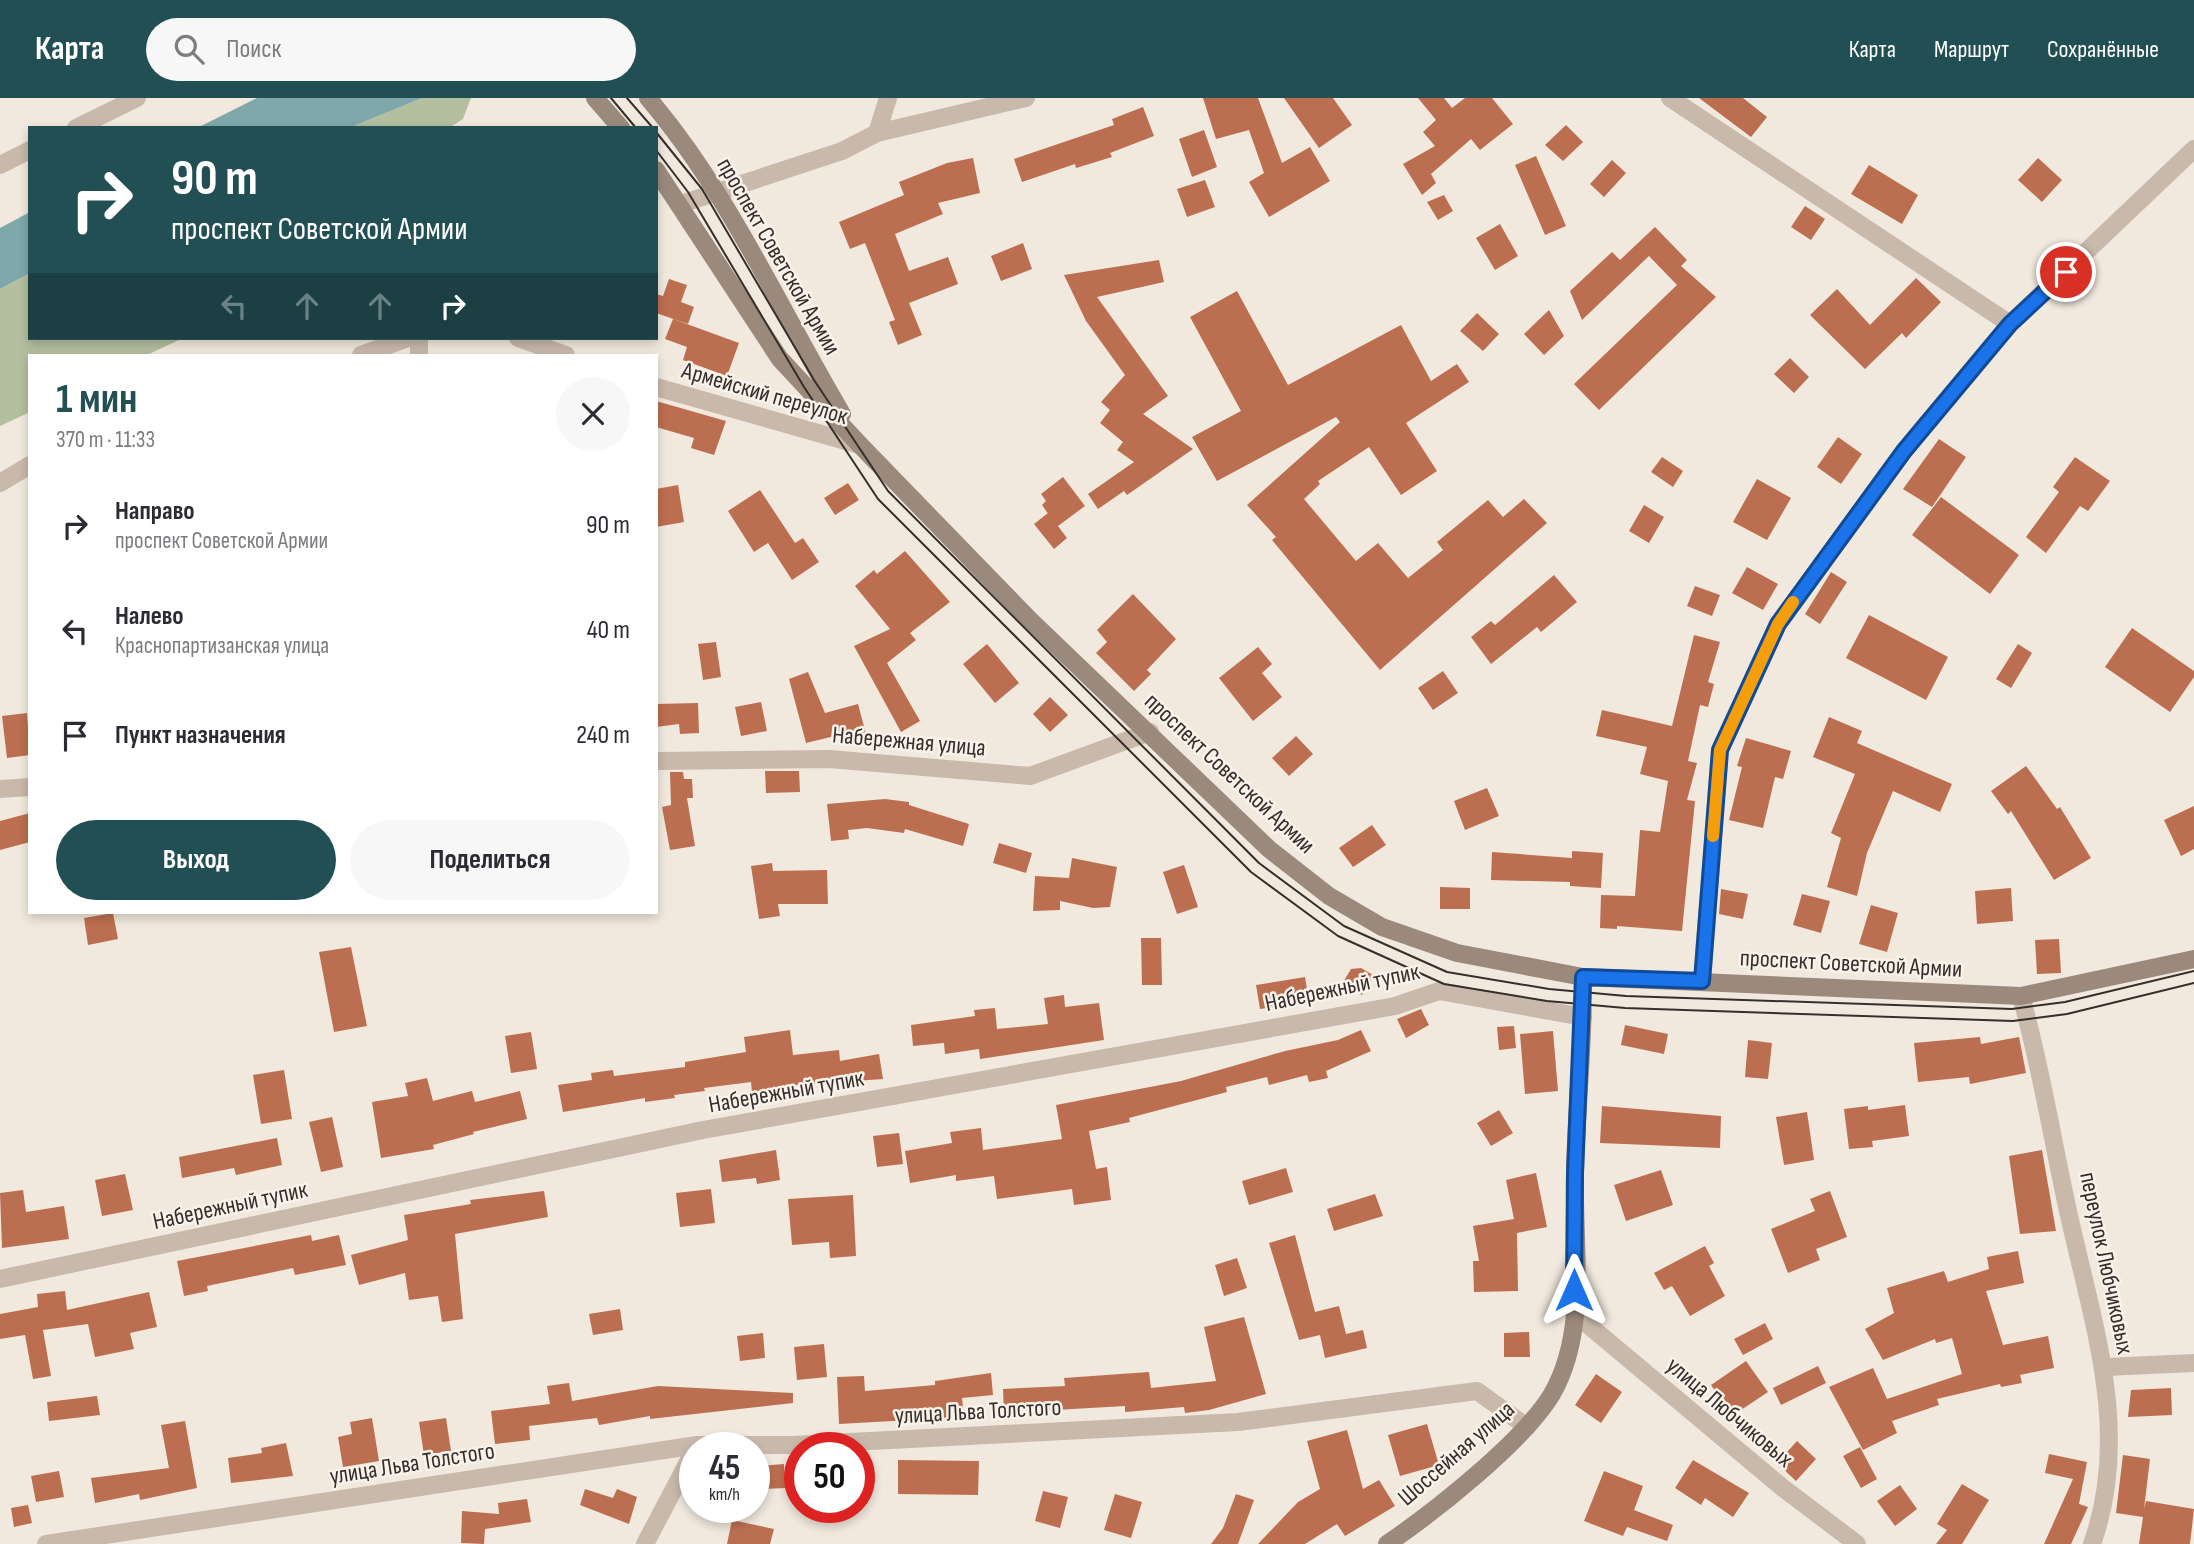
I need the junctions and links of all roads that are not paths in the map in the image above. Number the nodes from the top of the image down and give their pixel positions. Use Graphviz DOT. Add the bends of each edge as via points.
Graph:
graph roads {
  1 [pos="138,98"];
  2 [pos="595,98"];
  3 [pos="648,98"];
  4 [pos="888,98"];
  5 [pos="1026,98"];
  6 [pos="1670,98"];
  7 [pos="80,126"];
  8 [pos="619,126"];
  9 [pos="877,133"];
  10 [pos="2194,149"];
  11 [pos="28,151"];
  12 [pos="0,165"];
  13 [pos="658,173"];
  14 [pos="716,191"];
  15 [pos="681,204"];
  16 [pos="2010,324"];
  17 [pos="402,340"];
  18 [pos="524,340"];
  19 [pos="364,354"];
  20 [pos="563,354"];
  21 [pos="658,388"];
  22 [pos="860,444"];
  23 [pos="28,466"];
  24 [pos="0,483"];
  25 [pos="1150,732"];
  26 [pos="658,761"];
  27 [pos="28,787"];
  28 [pos="0,789"];
  29 [pos="2194,958"];
  30 [pos="1583,977"];
  31 [pos="1702,981"];
  32 [pos="2021,996"];
  33 [pos="1583,1017"];
  34 [pos="0,1279"];
  35 [pos="1574,1313"];
  36 [pos="2194,1363"];
  37 [pos="2105,1367"];
  38 [pos="1528,1427"];
  39 [pos="770,1445"];
  40 [pos="679,1450"];
  41 [pos="679,1479"];
  42 [pos="1393,1542"];
  43 [pos="46,1544"];
  44 [pos="645,1544"];
  45 [pos="1857,1544"];
  46 [pos="2092,1544"];
  1 -- 7 [label="street"];
  2 -- 8 [label="main road"];
  3 -- 14 [label="main road, проспект Советской Армии" via="680,135"];
  4 -- 9 [label="street"];
  5 -- 9 [label="street"];
  6 -- 16 [label="street"];
  9 -- 14 [label="street" via="842,151"];
  10 -- 16 [label="street"];
  11 -- 12 [label="street"];
  13 -- 15 [label="main road, проспект Советской Армии"];
  14 -- 15 [label="street"];
  14 -- 22 [label="main road, проспект Советской Армии"];
  15 -- 22 [label="main road, проспект Советской Армии" via="780,359"];
  16 -- 31 [label="street" via="1904,451 1778,624 1720,750"];
  17 -- 19 [label="street"];
  18 -- 20 [label="street"];
  21 -- 22 [label="street, Армейский переулок"];
  22 -- 25 [label="main road, проспект Советской Армии" via="1031,621"];
  23 -- 24 [label="street"];
  25 -- 26 [label="street, Набережная улица" via="1030,776 829,759"];
  25 -- 30 [label="main road, проспект Советской Армии" via="1269,849 1329,896 1382,927 1457,953"];
  27 -- 28 [label="street"];
  29 -- 32 [label="main road, проспект Советской Армии"];
  30 -- 31 [label="main road, проспект Советской Армии"];
  30 -- 33 [label="main road, Шоссейная улица"];
  31 -- 32 [label="main road, проспект Советской Армии"];
  32 -- 37 [label="street, переулок Любчиковых"];
  33 -- 34 [label="street, Набережный тупик" via="1439,991 1395,1006 704,1130"];
  33 -- 35 [label="main road, Шоссейная улица"];
  35 -- 38 [label="main road, Шоссейная улица" via="1567,1362 1552,1394"];
  35 -- 45 [label="street, улица Любчиковых"];
  36 -- 37 [label="street"];
  37 -- 46 [label="street, переулок Любчиковых" via="2111,1445 2102,1517"];
  38 -- 39 [label="street, улица Льва Толстого" via="1477,1391 1238,1422"];
  38 -- 42 [label="main road, Шоссейная улица"];
  40 -- 43 [label="street, улица Льва Толстого"];
  41 -- 44 [label="street"];
}
